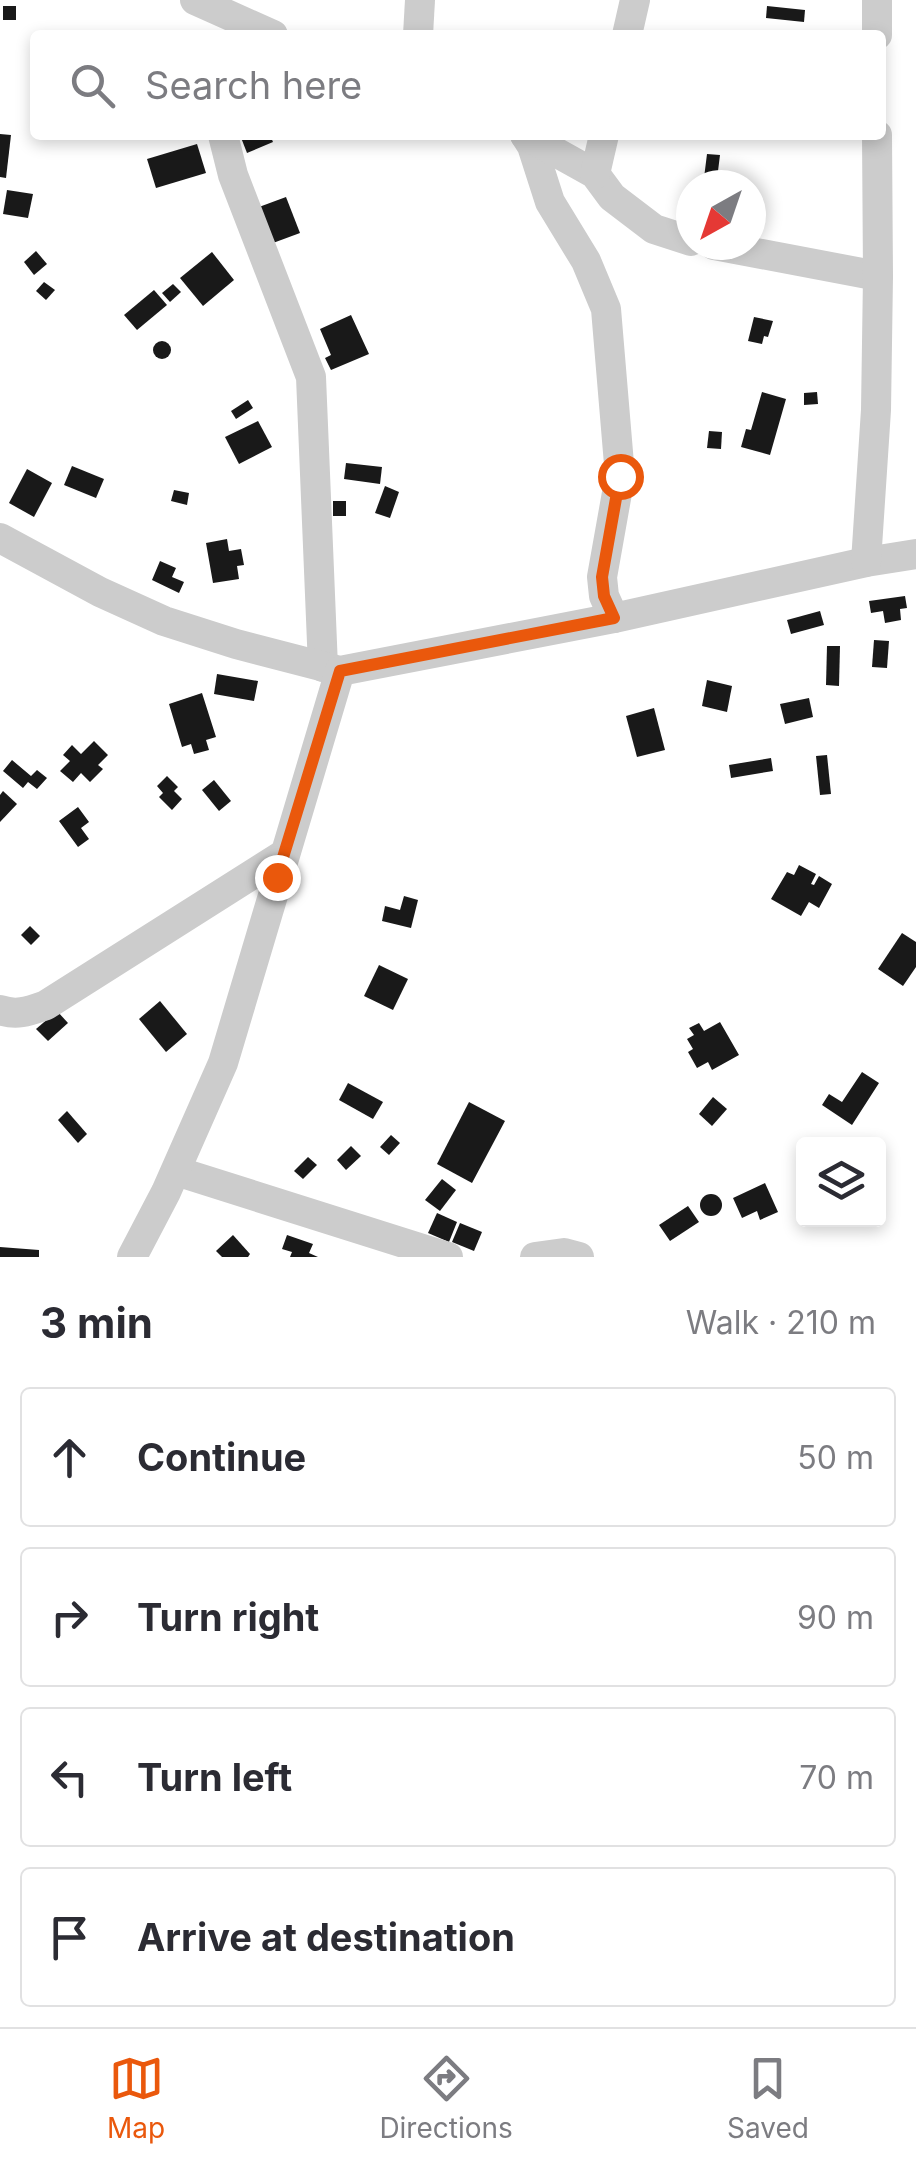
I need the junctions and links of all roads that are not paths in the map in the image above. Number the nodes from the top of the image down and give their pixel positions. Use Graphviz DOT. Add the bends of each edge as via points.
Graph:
graph roads {
  1 [pos="195,0"];
  2 [pos="420,0"];
  3 [pos="635,0"];
  4 [pos="877,0"];
  5 [pos="260,30"];
  6 [pos="418,30"];
  7 [pos="628,30"];
  8 [pos="877,30"];
  9 [pos="223,140"];
  10 [pos="528,140"];
  11 [pos="534,140"];
  12 [pos="603,140"];
  13 [pos="877,140"];
  14 [pos="595,174"];
  15 [pos="676,236"];
  16 [pos="766,255"];
  17 [pos="878,276"];
  18 [pos="0,538"];
  19 [pos="916,554"];
  20 [pos="866,562"];
  21 [pos="614,618"];
  22 [pos="331,669"];
  23 [pos="283,855"];
  24 [pos="0,1010"];
  25 [pos="176,1171"];
  26 [pos="132,1257"];
  27 [pos="448,1257"];
  28 [pos="536,1257"];
  29 [pos="579,1257"];
  1 -- 5 [label="street"];
  2 -- 6 [label="street"];
  3 -- 7 [label="street"];
  4 -- 8 [label="street"];
  9 -- 22 [label="street" via="312,377"];
  10 -- 21 [label="street" via="550,202 586,260 606,309 620,476 602,577"];
  11 -- 14 [label="street"];
  12 -- 14 [label="street"];
  13 -- 17 [label="street"];
  14 -- 15 [label="street" via="612,198 654,229"];
  16 -- 17 [label="street"];
  17 -- 20 [label="street"];
  18 -- 22 [label="street" via="164,621"];
  19 -- 20 [label="street"];
  20 -- 21 [label="street"];
  21 -- 22 [label="street"];
  22 -- 23 [label="street"];
  23 -- 24 [label="street" via="46,1005 11,1014"];
  23 -- 25 [label="street" via="223,1064"];
  25 -- 26 [label="street"];
  25 -- 27 [label="street"];
  28 -- 29 [label="street"];
}
